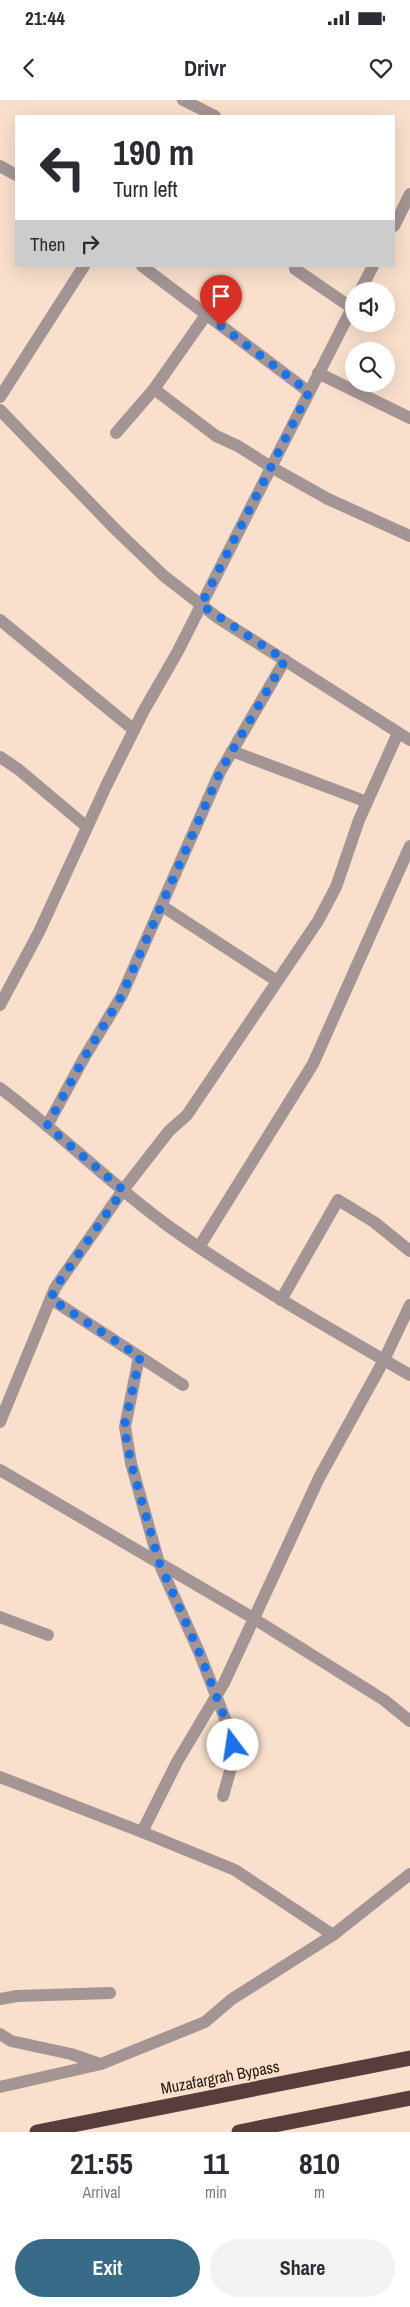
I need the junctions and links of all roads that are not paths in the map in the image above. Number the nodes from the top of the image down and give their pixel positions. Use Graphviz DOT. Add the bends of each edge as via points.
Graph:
graph roads {
  1 [pos="183,100"];
  2 [pos="213,115"];
  3 [pos="0,166"];
  4 [pos="15,173"];
  5 [pos="410,194"];
  6 [pos="396,217"];
  7 [pos="83,267"];
  8 [pos="143,267"];
  9 [pos="295,267"];
  10 [pos="372,267"];
  11 [pos="365,282"];
  12 [pos="345,301"];
  13 [pos="206,315"];
  14 [pos="345,321"];
  15 [pos="318,373"];
  16 [pos="154,389"];
  17 [pos="309,392"];
  18 [pos="0,396"];
  19 [pos="0,410"];
  20 [pos="410,418"];
  21 [pos="116,433"];
  22 [pos="271,467"];
  23 [pos="410,536"];
  24 [pos="201,605"];
  25 [pos="0,620"];
  26 [pos="285,660"];
  27 [pos="134,730"];
  28 [pos="398,734"];
  29 [pos="410,740"];
  30 [pos="232,751"];
  31 [pos="0,756"];
  32 [pos="367,802"];
  33 [pos="88,826"];
  34 [pos="410,846"];
  35 [pos="162,906"];
  36 [pos="277,982"];
  37 [pos="0,1004"];
  38 [pos="0,1088"];
  39 [pos="47,1126"];
  40 [pos="123,1190"];
  41 [pos="198,1247"];
  42 [pos="410,1251"];
  43 [pos="51,1299"];
  44 [pos="281,1300"];
  45 [pos="410,1305"];
  46 [pos="140,1357"];
  47 [pos="384,1360"];
  48 [pos="410,1375"];
  49 [pos="182,1385"];
  50 [pos="3,1406"];
  51 [pos="0,1422"];
  52 [pos="0,1470"];
  53 [pos="159,1562"];
  54 [pos="0,1617"];
  55 [pos="253,1618"];
  56 [pos="48,1635"];
  57 [pos="216,1696"];
  58 [pos="410,1721"];
  59 [pos="0,1777"];
  60 [pos="223,1796"];
  61 [pos="142,1832"];
  62 [pos="410,1874"];
  63 [pos="333,1935"];
  64 [pos="110,1993"];
  65 [pos="0,1999"];
  66 [pos="0,2034"];
  67 [pos="410,2058"];
  68 [pos="101,2064"];
  69 [pos="0,2088"];
  70 [pos="410,2098"];
  71 [pos="37,2132"];
  72 [pos="239,2132"];
  1 -- 2 [label="street"];
  3 -- 4 [label="street"];
  5 -- 6 [label="street"];
  7 -- 18 [label="street"];
  8 -- 13 [label="street"];
  9 -- 12 [label="street"];
  10 -- 11 [label="street"];
  13 -- 16 [label="street"];
  13 -- 17 [label="street"];
  14 -- 15 [label="street"];
  15 -- 17 [label="street"];
  15 -- 20 [label="street"];
  16 -- 21 [label="street"];
  16 -- 22 [label="street" via="216,436"];
  17 -- 22 [label="street"];
  19 -- 24 [label="street" via="116,530 164,576"];
  22 -- 23 [label="street" via="328,499"];
  22 -- 24 [label="street"];
  24 -- 26 [label="street"];
  24 -- 27 [label="street"];
  25 -- 27 [label="street"];
  26 -- 28 [label="street"];
  26 -- 30 [label="street"];
  27 -- 33 [label="street"];
  28 -- 29 [label="street"];
  28 -- 32 [label="street"];
  30 -- 32 [label="street"];
  30 -- 35 [label="street" via="202,810"];
  31 -- 33 [label="street"];
  32 -- 36 [label="street" via="336,887"];
  33 -- 37 [label="street" via="39,932"];
  34 -- 41 [label="street" via="313,1064"];
  35 -- 36 [label="street"];
  35 -- 39 [label="street" via="121,997"];
  36 -- 40 [label="street" via="187,1115 168,1131"];
  38 -- 39 [label="street"];
  39 -- 40 [label="street"];
  40 -- 41 [label="street"];
  40 -- 43 [label="street" via="55,1288"];
  41 -- 44 [label="street"];
  42 -- 44 [label="street" via="374,1222 338,1200"];
  43 -- 46 [label="street"];
  43 -- 50 [label="street"];
  44 -- 47 [label="street"];
  45 -- 47 [label="street"];
  46 -- 49 [label="street"];
  46 -- 53 [label="street" via="124,1427"];
  47 -- 48 [label="street"];
  47 -- 55 [label="street" via="319,1478"];
  50 -- 51 [label="street"];
  52 -- 53 [label="street"];
  53 -- 55 [label="street"];
  53 -- 57 [label="street"];
  54 -- 56 [label="street"];
  55 -- 57 [label="street"];
  55 -- 58 [label="street" via="384,1700"];
  57 -- 60 [label="street" via="231,1734 234,1757"];
  57 -- 61 [label="street" via="177,1762"];
  59 -- 61 [label="street"];
  61 -- 63 [label="street" via="235,1870"];
  62 -- 63 [label="street"];
  63 -- 68 [label="street" via="232,1999 205,2022"];
  64 -- 65 [label="street"];
  66 -- 68 [label="street" via="10,2041"];
  67 -- 71 [label="highway, Muzafargrah Bypass"];
  68 -- 69 [label="street"];
  70 -- 72 [label="highway"];
}
